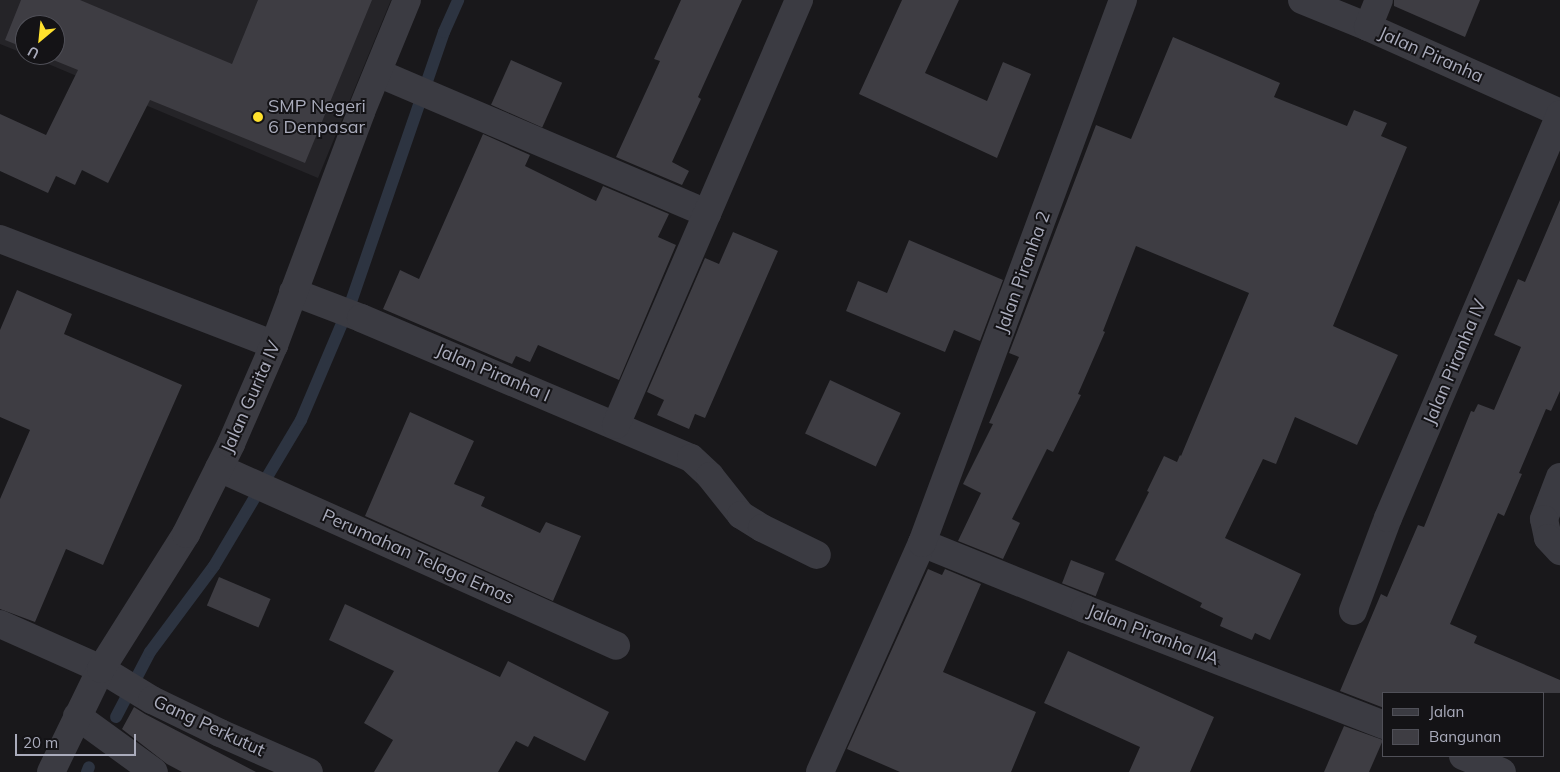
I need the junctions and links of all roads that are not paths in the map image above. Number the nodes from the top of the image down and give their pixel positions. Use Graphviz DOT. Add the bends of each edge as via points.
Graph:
graph roads {
  1 [pos="407,0"];
  2 [pos="799,0"];
  3 [pos="1123,0"];
  4 [pos="1302,0"];
  5 [pos="1379,0"];
  6 [pos="1368,27"];
  7 [pos="389,78"];
  8 [pos="1560,114"];
  9 [pos="707,213"];
  10 [pos="0,239"];
  11 [pos="299,294"];
  12 [pos="274,345"];
  13 [pos="616,425"];
  14 [pos="224,470"];
  15 [pos="1560,477"];
  16 [pos="922,543"];
  17 [pos="1560,551"];
  18 [pos="817,555"];
  19 [pos="1353,611"];
  20 [pos="0,624"];
  21 [pos="616,646"];
  22 [pos="106,672"];
  23 [pos="77,716"];
  24 [pos="1382,724"];
  25 [pos="1465,757"];
  26 [pos="51,772"];
  27 [pos="154,772"];
  28 [pos="309,772"];
  29 [pos="820,772"];
  30 [pos="1502,772"];
  1 -- 7 [label="street, Jalan Gurita IV"];
  2 -- 9 [label="street"];
  3 -- 16 [label="street, Jalan Piranha 2"];
  4 -- 6 [label="street, Jalan Piranha"];
  5 -- 6 [label="street"];
  6 -- 8 [label="street, Jalan Piranha"];
  7 -- 9 [label="street"];
  7 -- 11 [label="street, Jalan Gurita IV"];
  8 -- 19 [label="street, Jalan Piranha IV" via="1388,518"];
  9 -- 13 [label="street"];
  10 -- 12 [label="street"];
  11 -- 12 [label="street, Jalan Gurita IV"];
  11 -- 13 [label="street, Jalan Piranha I"];
  12 -- 14 [label="street, Jalan Gurita IV"];
  13 -- 18 [label="street, Jalan Piranha I" via="691,458 741,515"];
  14 -- 21 [label="street, Perumahan Telaga Emas"];
  14 -- 22 [label="street, Jalan Gurita IV"];
  15 -- 17 [label="street" via="1544,519 1548,538"];
  16 -- 24 [label="street, Jalan Piranha IIA"];
  16 -- 29 [label="street, Jalan Piranha 2"];
  20 -- 22 [label="street, Gang Perkutut"];
  22 -- 23 [label="street, Jalan Gurita IV"];
  22 -- 28 [label="street, Gang Perkutut" via="152,700"];
  23 -- 26 [label="street, Jalan Gurita IV"];
  23 -- 27 [label="street"];
  25 -- 30 [label="street"];
}
